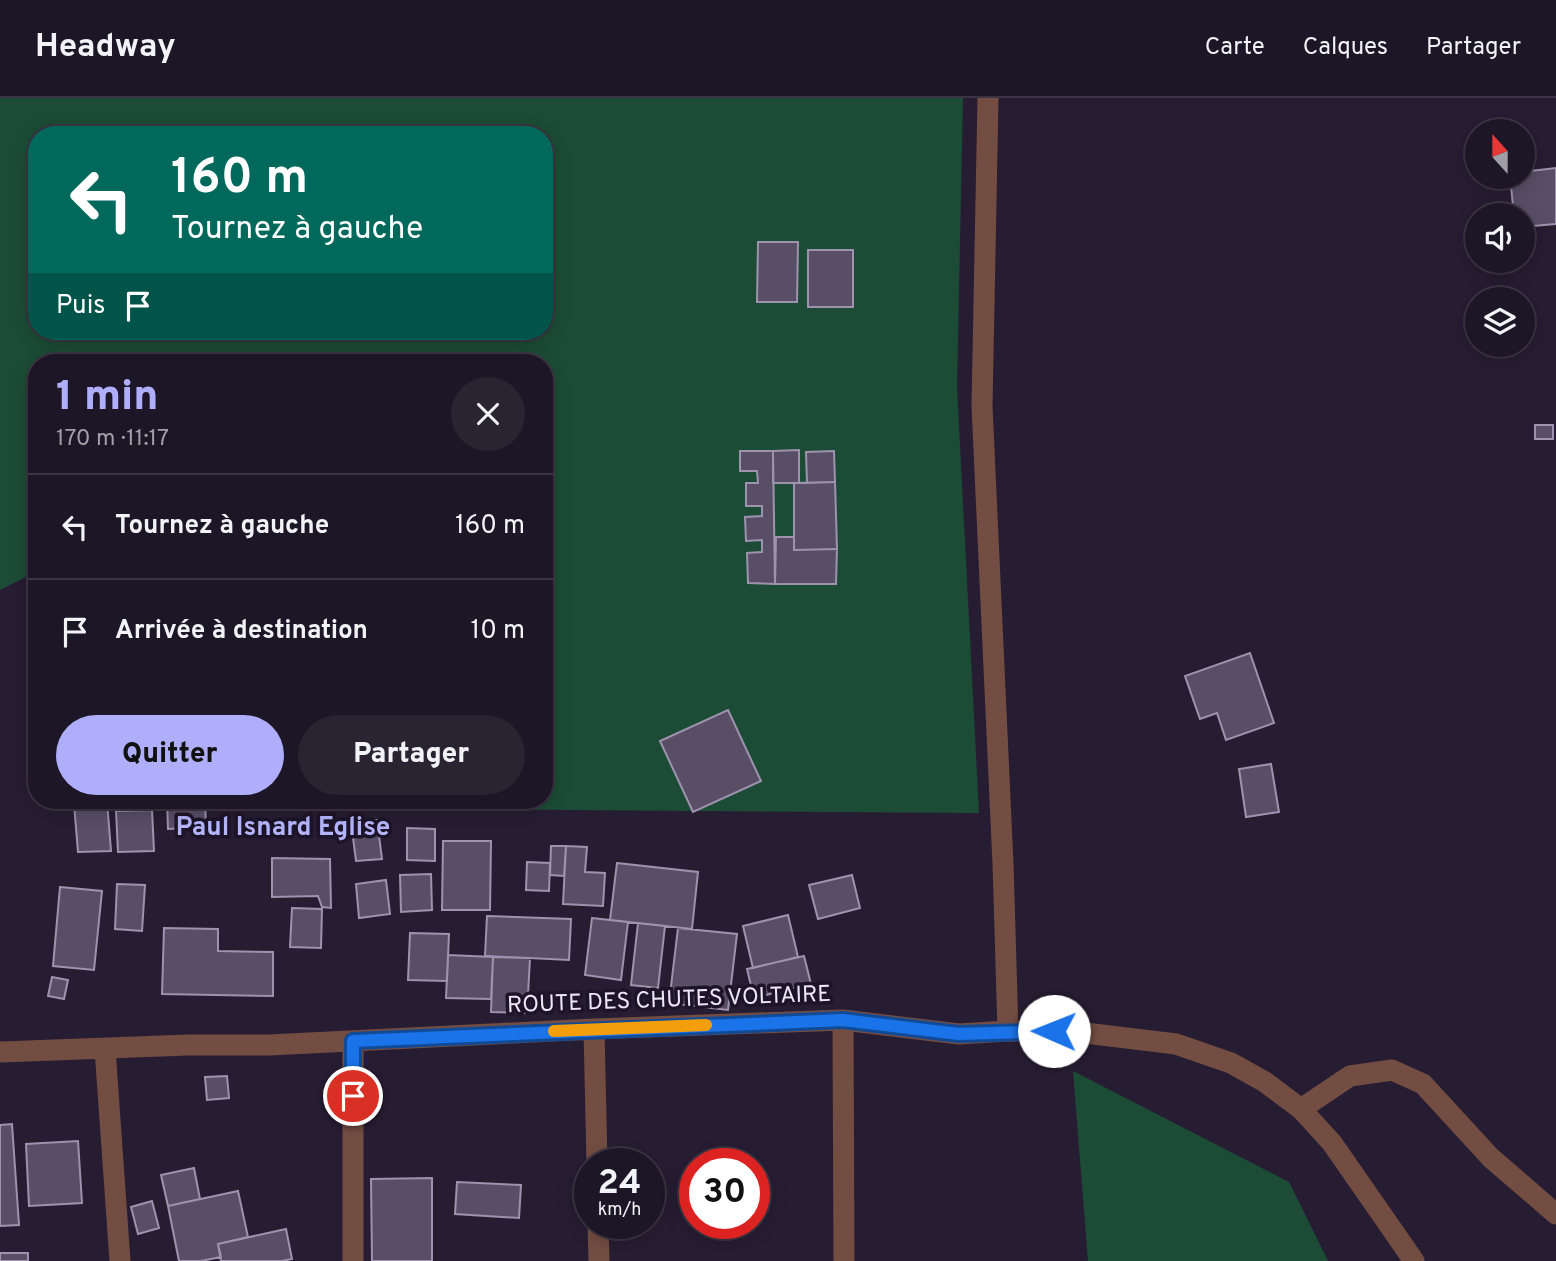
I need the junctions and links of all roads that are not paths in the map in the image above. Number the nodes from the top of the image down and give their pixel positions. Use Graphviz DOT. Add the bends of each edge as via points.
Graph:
graph roads {
  1 [pos="988,98"];
  2 [pos="843,1020"];
  3 [pos="594,1029"];
  4 [pos="1008,1031"];
  5 [pos="353,1041"];
  6 [pos="106,1049"];
  7 [pos="0,1052"];
  8 [pos="1301,1109"];
  9 [pos="597,1148"];
  10 [pos="1556,1214"];
  11 [pos="598,1239"];
  12 [pos="120,1261"];
  13 [pos="353,1261"];
  14 [pos="598,1261"];
  15 [pos="844,1261"];
  16 [pos="1413,1261"];
  1 -- 4 [label="street" via="982,406"];
  2 -- 3 [label="street, ROUTE DES CHUTES VOLTAIRE"];
  2 -- 4 [label="street, ROUTE DES CHUTES VOLTAIRE" via="959,1034"];
  2 -- 15 [label="street"];
  3 -- 5 [label="street, ROUTE DES CHUTES VOLTAIRE"];
  3 -- 9 [label="street"];
  4 -- 8 [label="street, ROUTE DES CHUTES VOLTAIRE" via="1077,1032 1176,1044 1231,1063"];
  5 -- 6 [label="street, ROUTE DES CHUTES VOLTAIRE"];
  5 -- 13 [label="street"];
  6 -- 7 [label="street, ROUTE DES CHUTES VOLTAIRE"];
  6 -- 12 [label="street"];
  8 -- 10 [label="street" via="1350,1076 1392,1070 1423,1084 1491,1158"];
  8 -- 16 [label="street, ROUTE DES CHUTES VOLTAIRE" via="1332,1143"];
  11 -- 14 [label="street"];
}
